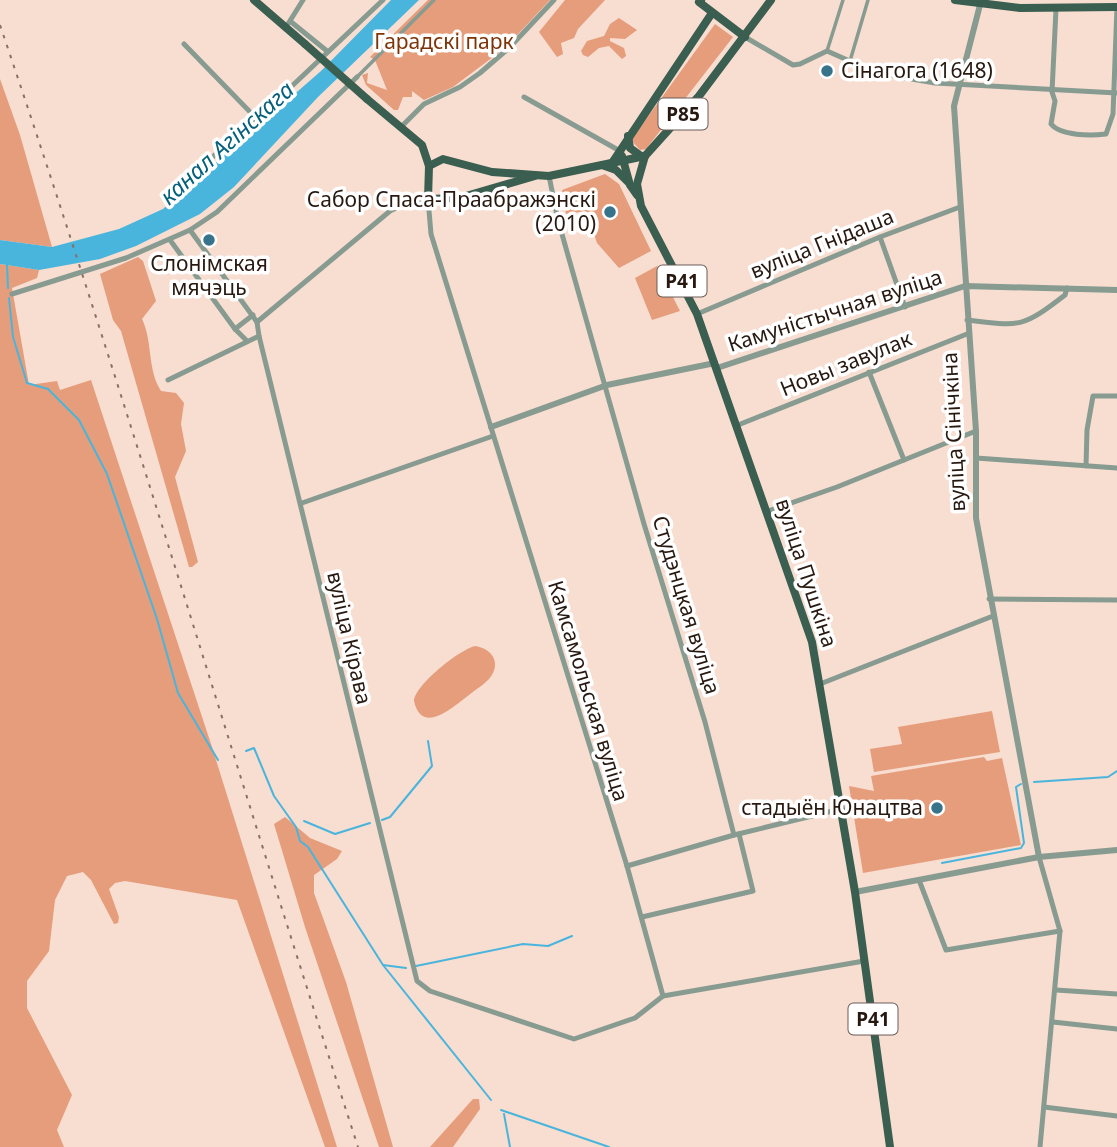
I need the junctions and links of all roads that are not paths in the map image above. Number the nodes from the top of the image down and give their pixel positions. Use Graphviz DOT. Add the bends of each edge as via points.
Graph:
graph roads {
  1 [pos="254,0"];
  2 [pos="303,0"];
  3 [pos="383,0"];
  4 [pos="434,0"];
  5 [pos="554,0"];
  6 [pos="771,0"];
  7 [pos="844,0"];
  8 [pos="868,0"];
  9 [pos="955,0"];
  10 [pos="700,1"];
  11 [pos="981,2"];
  12 [pos="1117,7"];
  13 [pos="1056,9"];
  14 [pos="712,13"];
  15 [pos="288,25"];
  16 [pos="745,37"];
  17 [pos="184,44"];
  18 [pos="327,51"];
  19 [pos="829,52"];
  20 [pos="850,61"];
  21 [pos="357,77"];
  22 [pos="958,86"];
  23 [pos="1052,92"];
  24 [pos="1116,93"];
  25 [pos="524,97"];
  26 [pos="257,119"];
  27 [pos="401,127"];
  28 [pos="628,136"];
  29 [pos="422,145"];
  30 [pos="622,155"];
  31 [pos="643,156"];
  32 [pos="443,159"];
  33 [pos="602,165"];
  34 [pos="429,166"];
  35 [pos="492,173"];
  36 [pos="535,176"];
  37 [pos="549,176"];
  38 [pos="188,178"];
  39 [pos="633,184"];
  40 [pos="489,191"];
  41 [pos="428,199"];
  42 [pos="960,207"];
  43 [pos="190,230"];
  44 [pos="880,237"];
  45 [pos="170,240"];
  46 [pos="965,286"];
  47 [pos="1067,288"];
  48 [pos="1117,290"];
  49 [pos="12,294"];
  50 [pos="905,307"];
  51 [pos="697,314"];
  52 [pos="253,315"];
  53 [pos="967,320"];
  54 [pos="257,322"];
  55 [pos="235,329"];
  56 [pos="967,334"];
  57 [pos="259,335"];
  58 [pos="247,341"];
  59 [pos="716,366"];
  60 [pos="869,372"];
  61 [pos="168,380"];
  62 [pos="607,385"];
  63 [pos="1117,396"];
  64 [pos="738,425"];
  65 [pos="491,427"];
  66 [pos="976,431"];
  67 [pos="493,436"];
  68 [pos="976,458"];
  69 [pos="904,460"];
  70 [pos="1086,466"];
  71 [pos="1117,468"];
  72 [pos="302,503"];
  73 [pos="768,511"];
  74 [pos="989,598"];
  75 [pos="1117,600"];
  76 [pos="993,616"];
  77 [pos="820,684"];
  78 [pos="841,809"];
  79 [pos="736,835"];
  80 [pos="1117,850"];
  81 [pos="1039,856"];
  82 [pos="627,866"];
  83 [pos="919,880"];
  84 [pos="855,892"];
  85 [pos="642,917"];
  86 [pos="1060,931"];
  87 [pos="864,961"];
  88 [pos="1056,990"];
  89 [pos="1117,994"];
  90 [pos="663,996"];
  91 [pos="1053,1022"];
  92 [pos="1117,1029"];
  93 [pos="1044,1107"];
  94 [pos="1117,1115"];
  95 [pos="890,1147"];
  96 [pos="1040,1147"];
  1 -- 15 [label="main road"];
  2 -- 15 [label="street"];
  3 -- 18 [label="street"];
  4 -- 21 [label="street"];
  5 -- 27 [label="street" via="480,73 424,104"];
  6 -- 16 [label="main road, Р85"];
  7 -- 19 [label="street"];
  8 -- 20 [label="street"];
  9 -- 11 [label="main road"];
  10 -- 14 [label="main road"];
  11 -- 13 [label="main road"];
  11 -- 22 [label="street, вуліца Сінічкіна"];
  12 -- 13 [label="main road"];
  12 -- 24 [label="street"];
  13 -- 23 [label="street"];
  14 -- 16 [label="main road"];
  14 -- 28 [label="main road, Р85"];
  15 -- 18 [label="street"];
  15 -- 27 [label="main road, bridge"];
  16 -- 19 [label="street" via="793,65"];
  16 -- 31 [label="main road, Р85"];
  17 -- 26 [label="street"];
  18 -- 26 [label="street"];
  19 -- 20 [label="street"];
  20 -- 22 [label="street" via="877,73"];
  21 -- 43 [label="street" via="217,212"];
  22 -- 23 [label="street"];
  22 -- 42 [label="street, вуліца Сінічкіна" via="954,106"];
  23 -- 24 [label="street"];
  23 -- 24 [label="street" via="1053,127 1089,136 1106,134"];
  25 -- 30 [label="street"];
  26 -- 38 [label="street"];
  27 -- 29 [label="main road"];
  28 -- 30 [label="main road"];
  28 -- 31 [label="main road, Р85" via="630,148"];
  29 -- 32 [label="main road"];
  29 -- 34 [label="main road"];
  30 -- 31 [label="main road"];
  30 -- 33 [label="main road"];
  30 -- 39 [label="main road, Р41"];
  31 -- 39 [label="main road, вуліца Пушкіна / Р41"];
  32 -- 34 [label="main road"];
  32 -- 35 [label="main road"];
  33 -- 37 [label="main road"];
  33 -- 39 [label="main road"];
  34 -- 41 [label="main road"];
  35 -- 36 [label="main road"];
  35 -- 40 [label="main road"];
  36 -- 37 [label="main road"];
  36 -- 40 [label="main road"];
  37 -- 62 [label="street, Студэнцкая вуліца"];
  39 -- 51 [label="main road, вуліца Пушкіна / Р41"];
  40 -- 41 [label="main road"];
  41 -- 54 [label="street" via="390,211"];
  41 -- 65 [label="street, Камсамольская вуліца" via="431,234"];
  42 -- 44 [label="street, вуліца Гнідаша"];
  42 -- 46 [label="street, вуліца Сінічкіна"];
  43 -- 45 [label="street"];
  43 -- 52 [label="street"];
  44 -- 50 [label="street"];
  44 -- 51 [label="street, вуліца Гнідаша"];
  45 -- 49 [label="street"];
  45 -- 55 [label="street"];
  46 -- 47 [label="street"];
  46 -- 50 [label="street, Камуністычная вуліца"];
  46 -- 53 [label="street, вуліца Сінічкіна"];
  47 -- 48 [label="street"];
  47 -- 53 [label="street" via="1065,295 1024,323"];
  50 -- 59 [label="street, Камуністычная вуліца"];
  51 -- 59 [label="main road, вуліца Пушкіна / Р41"];
  52 -- 54 [label="street"];
  52 -- 55 [label="street"];
  53 -- 56 [label="street, вуліца Сінічкіна"];
  54 -- 57 [label="street, вуліца Кірава"];
  55 -- 58 [label="street"];
  56 -- 60 [label="street, Новы завулак"];
  56 -- 66 [label="street, вуліца Сінічкіна"];
  57 -- 58 [label="street"];
  57 -- 72 [label="street, вуліца Кірава"];
  58 -- 61 [label="street"];
  59 -- 62 [label="street, Камуністычная вуліца"];
  59 -- 64 [label="main road, вуліца Пушкіна / Р41"];
  60 -- 64 [label="street, Новы завулак"];
  60 -- 69 [label="street"];
  62 -- 65 [label="street, Камуністычная вуліца"];
  62 -- 79 [label="street, Студэнцкая вуліца"];
  63 -- 70 [label="street" via="1093,396"];
  64 -- 73 [label="main road, вуліца Пушкіна / Р41"];
  65 -- 67 [label="street, Камсамольская вуліца"];
  66 -- 68 [label="street, вуліца Сінічкіна"];
  66 -- 69 [label="street"];
  67 -- 72 [label="street"];
  67 -- 82 [label="street, Камсамольская вуліца"];
  68 -- 70 [label="street"];
  68 -- 74 [label="street, вуліца Сінічкіна" via="976,518"];
  69 -- 73 [label="street"];
  70 -- 71 [label="street"];
  72 -- 90 [label="street, вуліца Кірава" via="413,972 422,987 574,1039 635,1018"];
  73 -- 77 [label="main road, вуліца Пушкіна / Р41" via="812,642"];
  74 -- 75 [label="street"];
  74 -- 76 [label="street, вуліца Сінічкіна"];
  76 -- 77 [label="street"];
  76 -- 81 [label="street, вуліца Сінічкіна"];
  77 -- 78 [label="main road, вуліца Пушкіна / Р41"];
  78 -- 79 [label="street"];
  78 -- 84 [label="main road, вуліца Пушкіна / Р41"];
  79 -- 82 [label="street"];
  79 -- 85 [label="street, Студэнцкая вуліца" via="753,891"];
  80 -- 81 [label="street"];
  81 -- 83 [label="street"];
  81 -- 86 [label="street"];
  82 -- 85 [label="street, Камсамольская вуліца"];
  83 -- 84 [label="street"];
  83 -- 86 [label="street" via="946,950"];
  84 -- 87 [label="main road, вуліца Пушкіна / Р41"];
  85 -- 90 [label="street, Камсамольская вуліца"];
  86 -- 88 [label="street"];
  87 -- 90 [label="street"];
  87 -- 95 [label="main road, вуліца Пушкіна / Р41"];
  88 -- 89 [label="street"];
  88 -- 91 [label="street"];
  91 -- 92 [label="street"];
  91 -- 93 [label="street"];
  93 -- 94 [label="street"];
  93 -- 96 [label="street"];
}
